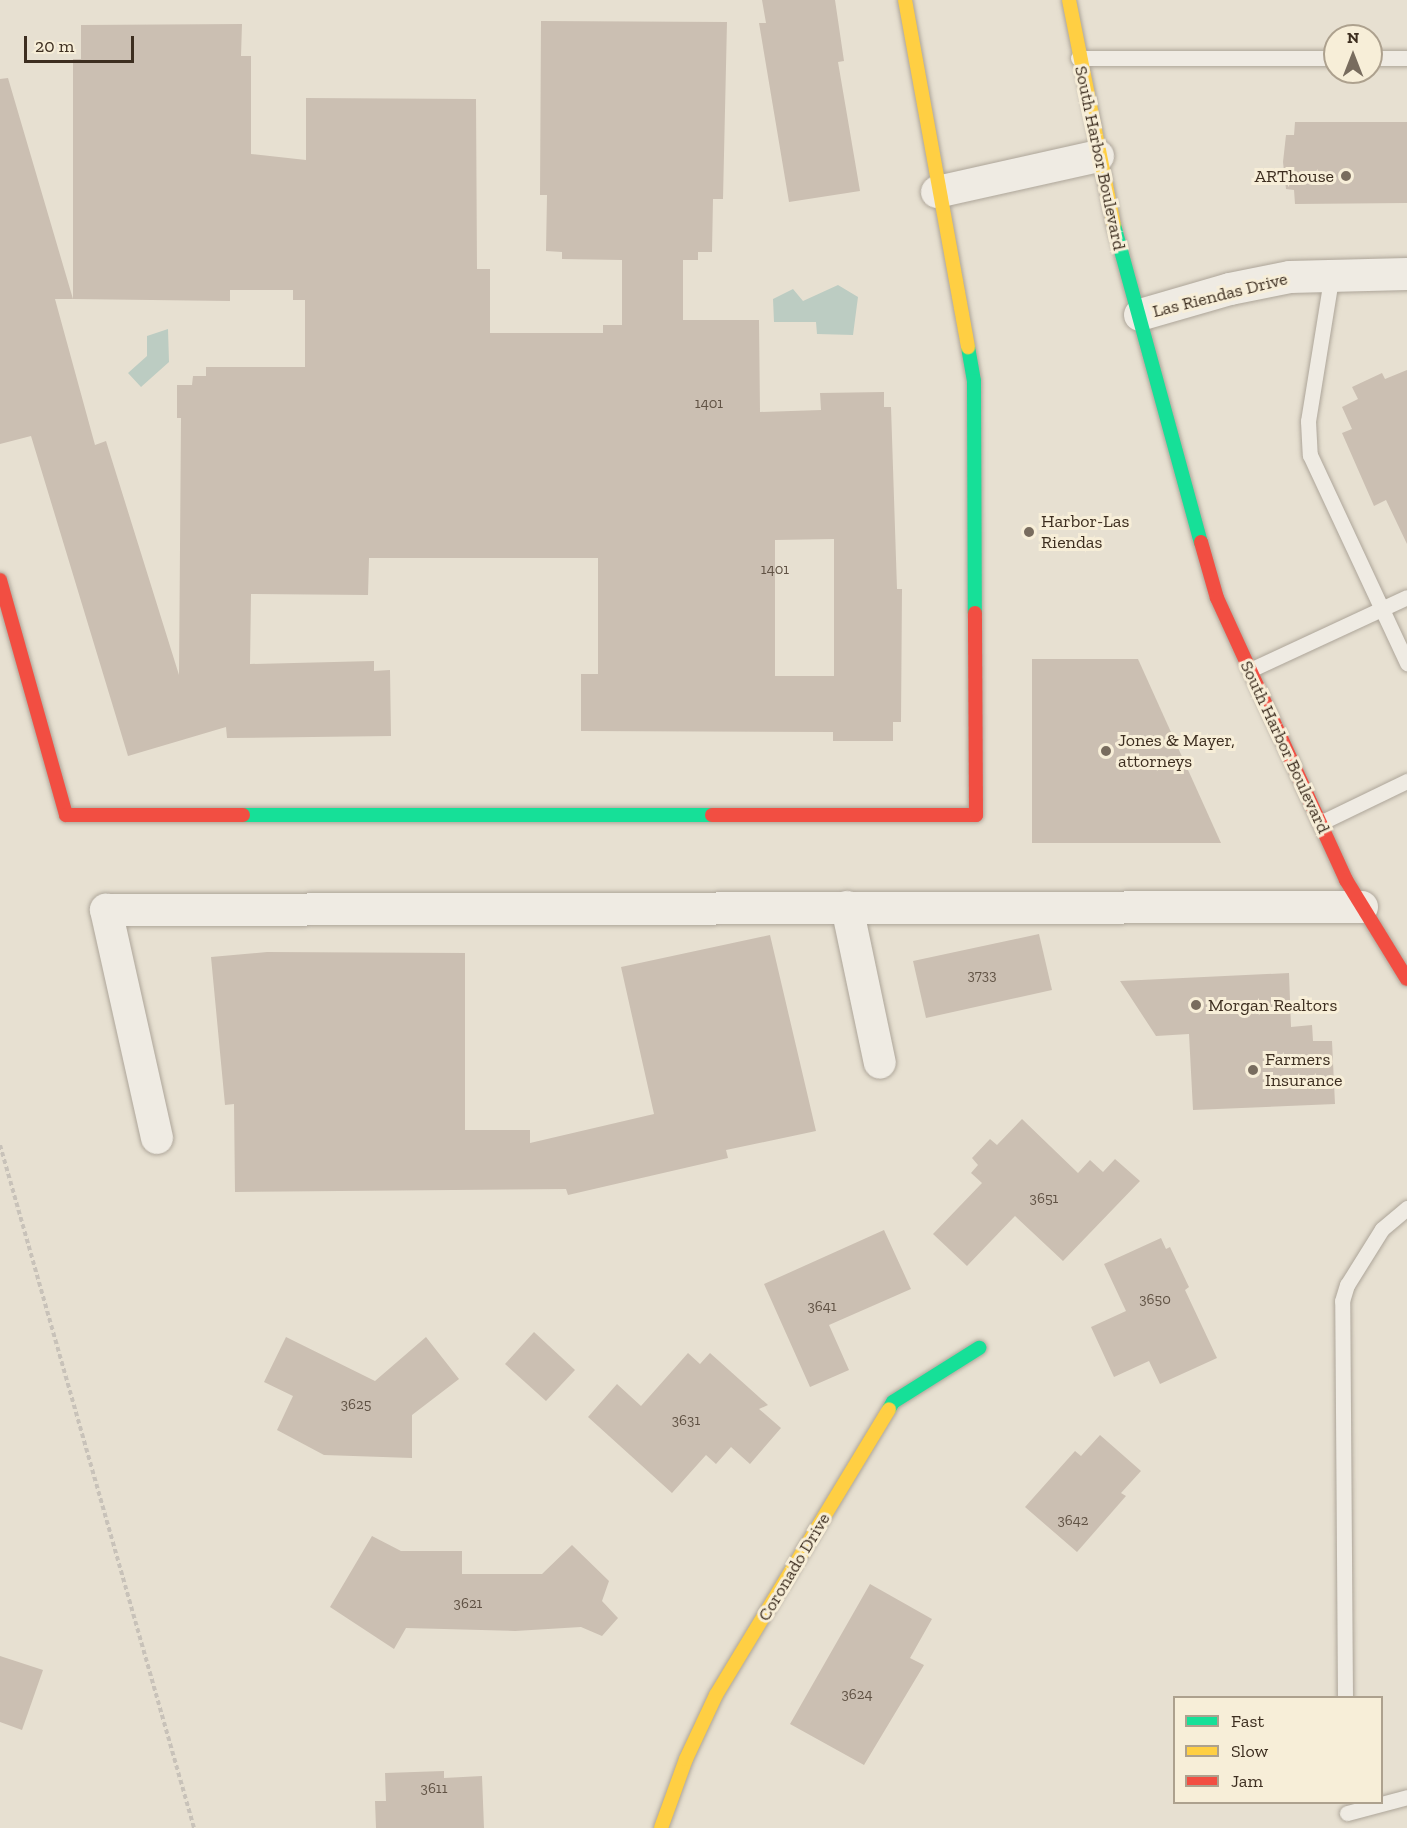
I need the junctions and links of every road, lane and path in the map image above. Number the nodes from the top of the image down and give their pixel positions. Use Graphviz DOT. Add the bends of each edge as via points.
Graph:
graph roads {
  1 [pos="905,0"];
  2 [pos="1069,0"];
  3 [pos="1078,58"];
  4 [pos="1323,58"];
  5 [pos="1383,58"];
  6 [pos="1407,58"];
  7 [pos="1098,156"];
  8 [pos="938,192"];
  9 [pos="1332,273"];
  10 [pos="1407,274"];
  11 [pos="1140,315"];
  12 [pos="0,580"];
  13 [pos="1407,597"];
  14 [pos="1381,610"];
  15 [pos="1407,663"];
  16 [pos="1250,670"];
  17 [pos="1407,781"];
  18 [pos="1320,823"];
  19 [pos="847,907"];
  20 [pos="1362,907"];
  21 [pos="1401,954"];
  22 [pos="1407,979"];
  23 [pos="880,1063"];
  24 [pos="157,1138"];
  25 [pos="0,1145"];
  26 [pos="1407,1208"];
  27 [pos="979,1348"];
  28 [pos="1345,1696"];
  29 [pos="1407,1797"];
  30 [pos="1347,1815"];
  31 [pos="194,1828"];
  32 [pos="662,1828"];
  1 -- 8 [label="street"];
  2 -- 3 [label="street, South Harbor Boulevard"];
  3 -- 4 [label="lane"];
  3 -- 7 [label="street, South Harbor Boulevard"];
  5 -- 6 [label="lane"];
  7 -- 8 [label="street"];
  7 -- 11 [label="street, South Harbor Boulevard"];
  8 -- 12 [label="street" via="974,381 976,814 66,814"];
  9 -- 10 [label="street, Las Riendas Drive"];
  9 -- 11 [label="street, Las Riendas Drive" via="1256,282"];
  9 -- 14 [label="lane" via="1308,421 1310,455"];
  11 -- 16 [label="street, South Harbor Boulevard" via="1217,598"];
  13 -- 14 [label="lane"];
  14 -- 15 [label="lane"];
  14 -- 16 [label="lane"];
  16 -- 18 [label="street, South Harbor Boulevard"];
  17 -- 18 [label="lane"];
  18 -- 20 [label="street, South Harbor Boulevard"];
  19 -- 20 [label="street"];
  19 -- 23 [label="street"];
  19 -- 24 [label="street" via="106,910"];
  20 -- 21 [label="street, South Harbor Boulevard"];
  21 -- 22 [label="street, South Harbor Boulevard"];
  25 -- 31 [label="path"];
  26 -- 28 [label="lane" via="1382,1229 1347,1285 1342,1301"];
  27 -- 32 [label="street, Coronado Drive" via="893,1402 716,1695 686,1759"];
  29 -- 30 [label="lane"];
}
